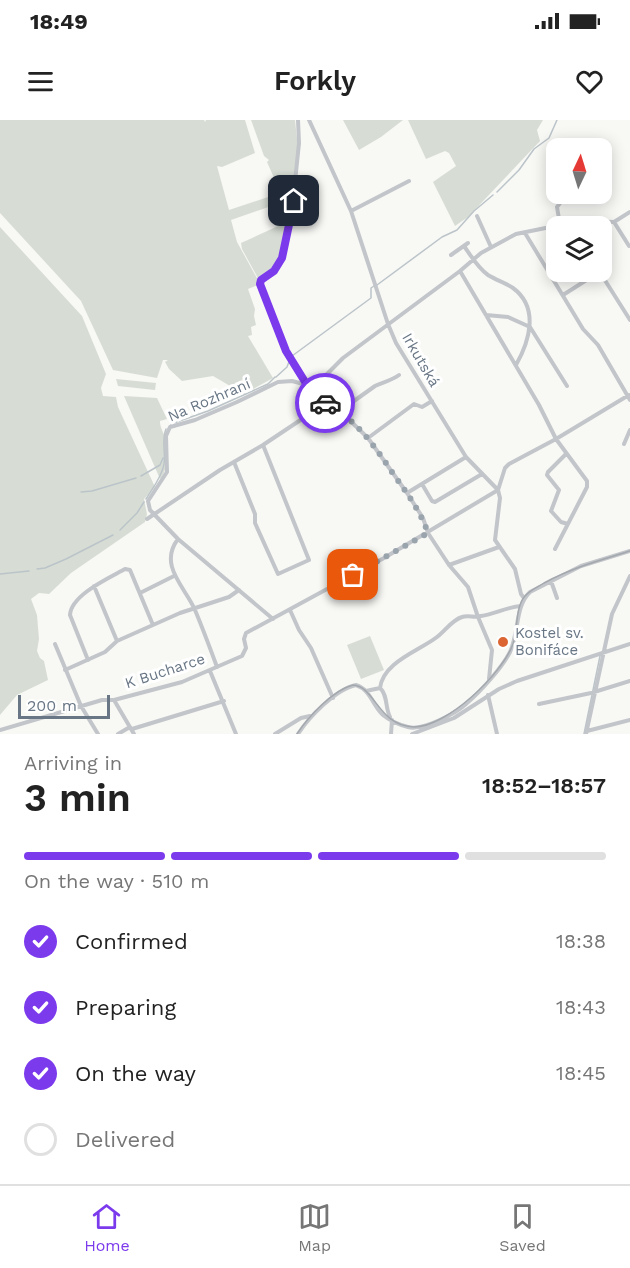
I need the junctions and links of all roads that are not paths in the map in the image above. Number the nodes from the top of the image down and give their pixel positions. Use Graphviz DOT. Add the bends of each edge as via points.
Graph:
graph roads {
  1 [pos="298,120"];
  2 [pos="309,120"];
  3 [pos="409,181"];
  4 [pos="351,211"];
  5 [pos="630,212"];
  6 [pos="477,216"];
  7 [pos="612,222"];
  8 [pos="615,222"];
  9 [pos="546,228"];
  10 [pos="525,233"];
  11 [pos="629,246"];
  12 [pos="491,247"];
  13 [pos="451,255"];
  14 [pos="473,259"];
  15 [pos="460,271"];
  16 [pos="562,295"];
  17 [pos="485,315"];
  18 [pos="630,321"];
  19 [pos="388,324"];
  20 [pos="530,327"];
  21 [pos="516,365"];
  22 [pos="399,375"];
  23 [pos="307,385"];
  24 [pos="567,386"];
  25 [pos="312,389"];
  26 [pos="629,397"];
  27 [pos="322,401"];
  28 [pos="432,401"];
  29 [pos="340,411"];
  30 [pos="630,430"];
  31 [pos="368,438"];
  32 [pos="556,439"];
  33 [pos="624,444"];
  34 [pos="263,445"];
  35 [pos="566,454"];
  36 [pos="466,457"];
  37 [pos="234,462"];
  38 [pos="482,474"];
  39 [pos="422,484"];
  40 [pos="498,490"];
  41 [pos="407,493"];
  42 [pos="154,515"];
  43 [pos="147,519"];
  44 [pos="567,524"];
  45 [pos="428,533"];
  46 [pos="178,539"];
  47 [pos="499,547"];
  48 [pos="555,549"];
  49 [pos="630,551"];
  50 [pos="449,565"];
  51 [pos="174,576"];
  52 [pos="630,576"];
  53 [pos="551,581"];
  54 [pos="94,586"];
  55 [pos="238,590"];
  56 [pos="140,593"];
  57 [pos="524,597"];
  58 [pos="557,598"];
  59 [pos="521,606"];
  60 [pos="194,608"];
  61 [pos="290,610"];
  62 [pos="477,617"];
  63 [pos="273,619"];
  64 [pos="153,625"];
  65 [pos="117,641"];
  66 [pos="55,644"];
  67 [pos="630,644"];
  68 [pos="603,653"];
  69 [pos="88,660"];
  70 [pos="217,667"];
  71 [pos="65,670"];
  72 [pos="210,671"];
  73 [pos="489,679"];
  74 [pos="630,681"];
  75 [pos="380,688"];
  76 [pos="366,691"];
  77 [pos="594,692"];
  78 [pos="489,696"];
  79 [pos="333,698"];
  80 [pos="114,700"];
  81 [pos="224,701"];
  82 [pos="539,704"];
  83 [pos="81,706"];
  84 [pos="310,716"];
  85 [pos="392,720"];
  86 [pos="630,720"];
  87 [pos="0,730"];
  88 [pos="132,730"];
  89 [pos="587,732"];
  90 [pos="421,733"];
  91 [pos="98,734"];
  92 [pos="118,734"];
  93 [pos="236,734"];
  94 [pos="275,734"];
  95 [pos="298,734"];
  96 [pos="391,734"];
  97 [pos="412,734"];
  98 [pos="497,734"];
  1 -- 23 [label="street" via="294,201 282,258 260,284 286,351"];
  2 -- 4 [label="street, Irkutská"];
  3 -- 4 [label="street"];
  4 -- 19 [label="street, Irkutská"];
  5 -- 8 [label="street"];
  6 -- 12 [label="street"];
  7 -- 8 [label="street"];
  8 -- 11 [label="street"];
  9 -- 10 [label="street"];
  10 -- 12 [label="street"];
  10 -- 16 [label="street"];
  12 -- 14 [label="street"];
  13 -- 14 [label="street" via="466,245"];
  14 -- 15 [label="street"];
  14 -- 20 [label="street" via="488,275 516,290 525,303"];
  15 -- 17 [label="street"];
  15 -- 19 [label="street"];
  16 -- 18 [label="street" via="601,274"];
  16 -- 26 [label="street"];
  17 -- 20 [label="street" via="508,317"];
  17 -- 21 [label="street"];
  19 -- 25 [label="street" via="343,358"];
  19 -- 28 [label="street, Irkutská"];
  20 -- 21 [label="street"];
  20 -- 24 [label="street"];
  21 -- 32 [label="street"];
  22 -- 29 [label="street" via="375,386"];
  23 -- 25 [label="street"];
  23 -- 42 [label="street, Na Rozhraní" via="278,382 195,420 170,427 166,436 167,472 148,501"];
  25 -- 27 [label="street"];
  26 -- 32 [label="street"];
  27 -- 29 [label="street"];
  27 -- 34 [label="street" via="317,409"];
  28 -- 31 [label="street" via="422,407 414,404"];
  28 -- 36 [label="street, Irkutská"];
  29 -- 31 [label="street"];
  30 -- 33 [label="street"];
  31 -- 41 [label="street"];
  32 -- 35 [label="street"];
  32 -- 40 [label="street" via="509,464"];
  34 -- 37 [label="street"];
  34 -- 37 [label="street" via="309,560 278,574"];
  35 -- 44 [label="street" via="587,483"];
  35 -- 44 [label="street" via="547,475 559,490 552,513"];
  36 -- 38 [label="street, Irkutská"];
  36 -- 39 [label="street"];
  37 -- 42 [label="street"];
  38 -- 39 [label="street" via="435,502"];
  38 -- 40 [label="street, Irkutská"];
  39 -- 41 [label="street"];
  40 -- 45 [label="street, K Bucharce"];
  40 -- 47 [label="street" via="495,540"];
  41 -- 45 [label="street"];
  42 -- 43 [label="street"];
  42 -- 46 [label="street"];
  44 -- 48 [label="street"];
  45 -- 50 [label="street"];
  45 -- 61 [label="street, K Bucharce"];
  46 -- 51 [label="street" via="171,548"];
  46 -- 55 [label="street"];
  47 -- 50 [label="street"];
  47 -- 57 [label="street" via="515,569"];
  49 -- 53 [label="street" via="581,566"];
  50 -- 62 [label="street" via="470,591"];
  51 -- 56 [label="street"];
  51 -- 60 [label="street"];
  52 -- 68 [label="street" via="612,614"];
  53 -- 57 [label="street"];
  53 -- 58 [label="street"];
  54 -- 56 [label="street" via="128,568"];
  54 -- 65 [label="street"];
  54 -- 69 [label="street" via="70,609"];
  55 -- 60 [label="street" via="229,597"];
  55 -- 63 [label="street"];
  56 -- 64 [label="street"];
  57 -- 59 [label="street"];
  59 -- 62 [label="street"];
  59 -- 73 [label="street" via="510,653"];
  60 -- 64 [label="street"];
  60 -- 70 [label="street"];
  61 -- 63 [label="street, K Bucharce"];
  61 -- 79 [label="street"];
  62 -- 73 [label="street" via="492,650"];
  62 -- 75 [label="street" via="457,620 398,662 384,676"];
  63 -- 70 [label="street, K Bucharce" via="246,633 242,656"];
  64 -- 65 [label="street"];
  65 -- 69 [label="street"];
  66 -- 71 [label="street"];
  67 -- 68 [label="street"];
  68 -- 77 [label="street"];
  68 -- 78 [label="street" via="517,681"];
  69 -- 71 [label="street"];
  70 -- 72 [label="street, K Bucharce"];
  71 -- 83 [label="street"];
  72 -- 80 [label="street, K Bucharce"];
  72 -- 81 [label="street"];
  73 -- 85 [label="street" via="466,704 426,725 408,727"];
  74 -- 77 [label="street"];
  75 -- 76 [label="street"];
  75 -- 85 [label="street"];
  76 -- 79 [label="street" via="350,686"];
  76 -- 85 [label="street" via="383,715"];
  77 -- 82 [label="street"];
  77 -- 89 [label="street"];
  78 -- 90 [label="street"];
  78 -- 98 [label="street"];
  79 -- 84 [label="street"];
  80 -- 83 [label="street, K Bucharce"];
  80 -- 88 [label="street"];
  81 -- 88 [label="street"];
  81 -- 93 [label="street"];
  83 -- 87 [label="street, K Bucharce"];
  83 -- 91 [label="street"];
  84 -- 94 [label="street"];
  84 -- 95 [label="street"];
  85 -- 96 [label="street"];
  86 -- 89 [label="street"];
  88 -- 92 [label="street"];
  90 -- 97 [label="street"];
}
